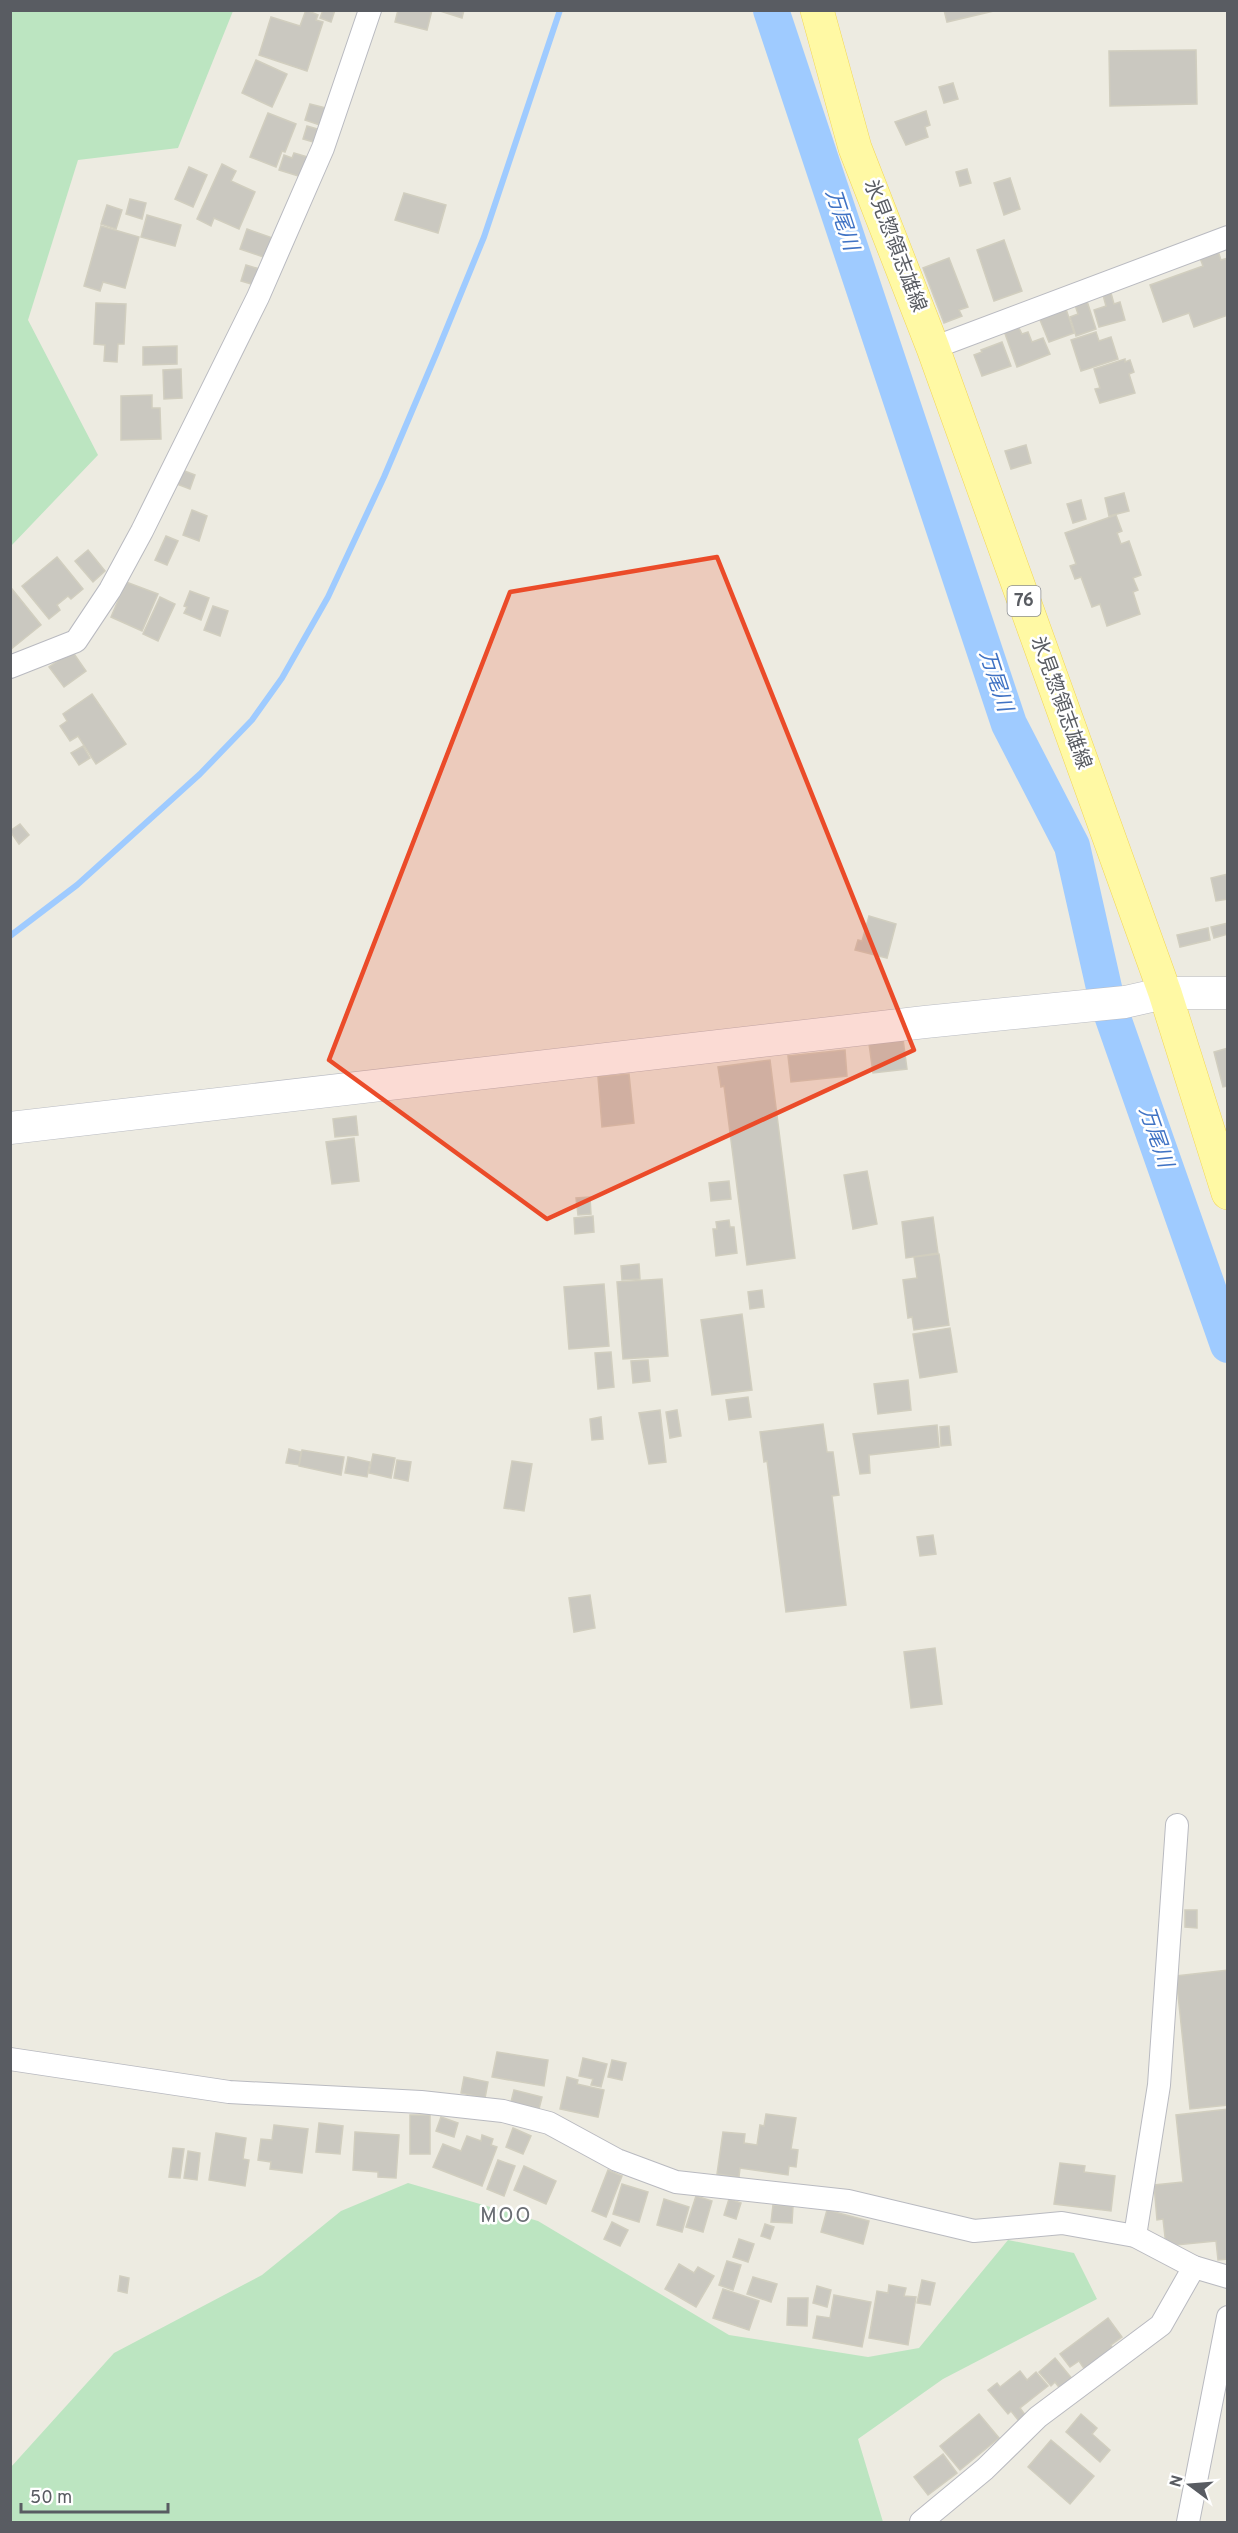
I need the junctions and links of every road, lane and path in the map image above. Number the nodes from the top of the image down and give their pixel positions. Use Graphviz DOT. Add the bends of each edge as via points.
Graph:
graph roads {
  1 [pos="370,10"];
  2 [pos="817,10"];
  3 [pos="1227,237"];
  4 [pos="933,348"];
  5 [pos="10,667"];
  6 [pos="1165,993"];
  7 [pos="1227,993"];
  8 [pos="10,1128"];
  9 [pos="1227,1193"];
  10 [pos="1177,1825"];
  11 [pos="10,2058"];
  12 [pos="1135,2236"];
  13 [pos="1194,2267"];
  14 [pos="1227,2277"];
  15 [pos="1227,2317"];
  16 [pos="921,2523"];
  17 [pos="1188,2523"];
  1 -- 5 [label="street" via="294,219 126,561 76,641"];
  2 -- 4 [label="main road, 氷見惣領志雄線 / 76" via="855,148"];
  3 -- 4 [label="street"];
  4 -- 6 [label="main road, 氷見惣領志雄線 / 76"];
  6 -- 7 [label="street"];
  6 -- 8 [label="street" via="1125,1002"];
  6 -- 9 [label="main road, 氷見惣領志雄線 / 76"];
  10 -- 12 [label="street" via="1159,2085"];
  11 -- 12 [label="street" via="229,2092 421,2102 503,2111 549,2123 617,2160 676,2182 848,2201 975,2231 1062,2223"];
  12 -- 13 [label="street"];
  13 -- 14 [label="street"];
  13 -- 16 [label="street" via="1161,2325 1038,2417"];
  15 -- 17 [label="street"];
}
